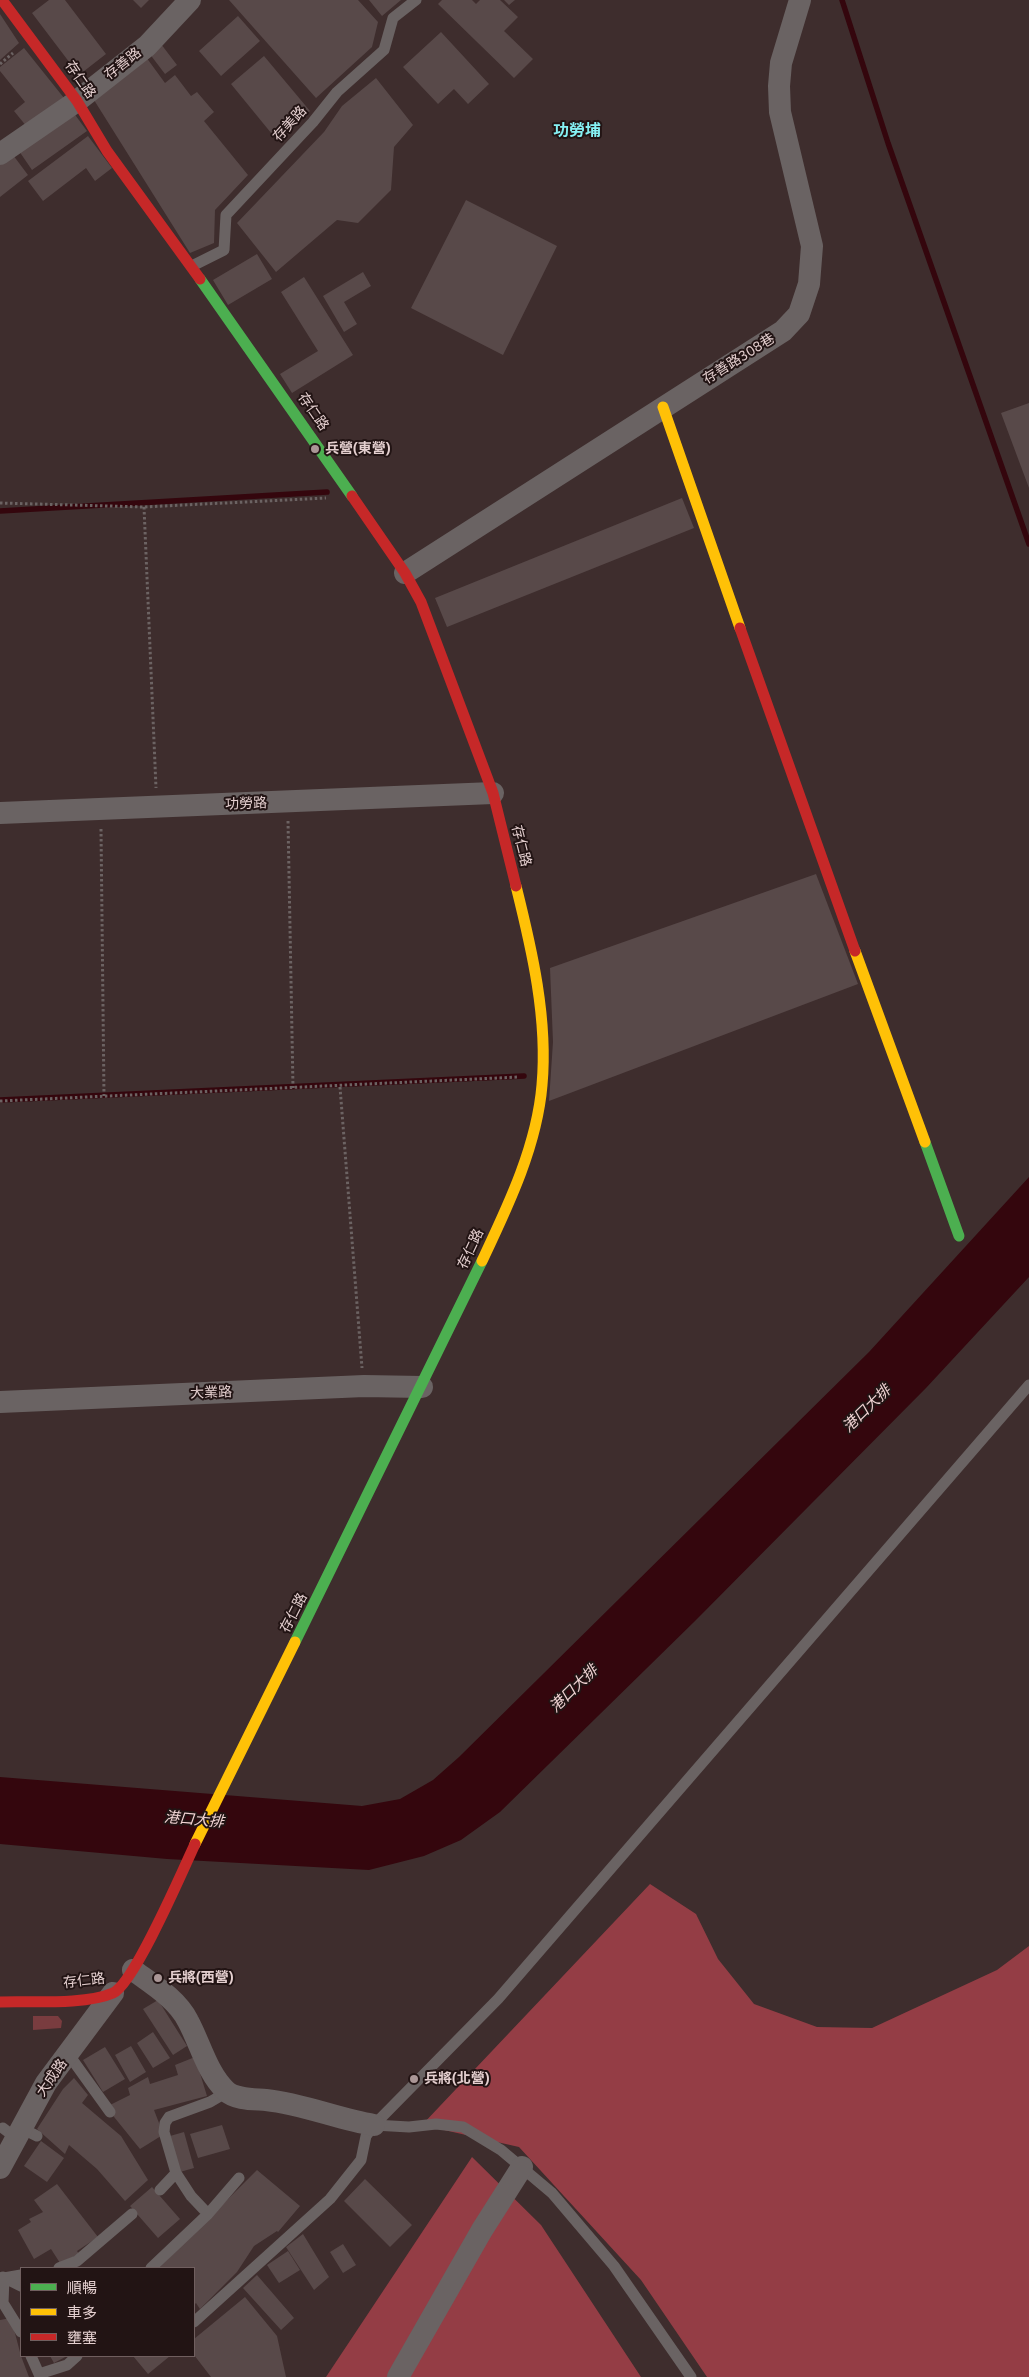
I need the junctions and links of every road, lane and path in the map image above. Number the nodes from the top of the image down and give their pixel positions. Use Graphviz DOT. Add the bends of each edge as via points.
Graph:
graph roads {
  1 [pos="2,0"];
  2 [pos="190,0"];
  3 [pos="416,0"];
  4 [pos="800,0"];
  5 [pos="77,101"];
  6 [pos="0,154"];
  7 [pos="192,266"];
  8 [pos="663,407"];
  9 [pos="326,498"];
  10 [pos="0,503"];
  11 [pos="144,506"];
  12 [pos="405,573"];
  13 [pos="493,793"];
  14 [pos="288,802"];
  15 [pos="156,807"];
  16 [pos="101,808"];
  17 [pos="0,813"];
  18 [pos="522,1077"];
  19 [pos="340,1087"];
  20 [pos="293,1088"];
  21 [pos="104,1096"];
  22 [pos="0,1101"];
  23 [pos="959,1236"];
  24 [pos="1029,1385"];
  25 [pos="364,1386"];
  26 [pos="422,1387"];
  27 [pos="0,1402"];
  28 [pos="133,1970"];
  29 [pos="113,1993"];
  30 [pos="0,2002"];
  31 [pos="69,2055"];
  32 [pos="227,2092"];
  33 [pos="110,2112"];
  34 [pos="374,2125"];
  35 [pos="522,2167"];
  36 [pos="0,2168"];
  37 [pos="176,2173"];
  38 [pos="239,2178"];
  39 [pos="160,2190"];
  40 [pos="132,2214"];
  41 [pos="208,2214"];
  42 [pos="62,2267"];
  43 [pos="152,2267"];
  44 [pos="20,2275"];
  45 [pos="2,2276"];
  46 [pos="20,2285"];
  47 [pos="195,2321"];
  48 [pos="20,2330"];
  49 [pos="32,2357"];
  50 [pos="76,2357"];
  51 [pos="40,2375"];
  52 [pos="398,2377"];
  53 [pos="691,2377"];
  1 -- 5 [label="street, 存仁路"];
  2 -- 5 [label="street, 存善路" via="147,46"];
  3 -- 7 [label="lane, 存美路" via="393,18 384,50 337,92 226,215 224,250"];
  4 -- 8 [label="street, 存善路308巷" via="782,63 779,86 780,112 812,246 808,284 798,314 783,331"];
  5 -- 6 [label="street, 存善路"];
  5 -- 7 [label="street, 存仁路" via="107,150"];
  7 -- 12 [label="street, 存仁路"];
  8 -- 12 [label="street, 存善路308巷"];
  8 -- 23 [label="street" via="809,825"];
  9 -- 11 [label="path"];
  10 -- 11 [label="path"];
  11 -- 15 [label="path"];
  12 -- 13 [label="street, 存仁路" via="421,602"];
  13 -- 14 [label="street, 功勞路"];
  13 -- 26 [label="street, 存仁路" via="529,937 543,1036 542,1086 524,1166"];
  14 -- 15 [label="street, 功勞路"];
  14 -- 20 [label="path"];
  15 -- 16 [label="street, 功勞路"];
  16 -- 17 [label="street, 功勞路"];
  16 -- 21 [label="path"];
  18 -- 19 [label="path"];
  19 -- 20 [label="path"];
  19 -- 25 [label="path"];
  20 -- 21 [label="path"];
  21 -- 22 [label="path"];
  24 -- 34 [label="lane" via="498,1999"];
  25 -- 26 [label="street, 大業路"];
  25 -- 27 [label="street, 大業路"];
  26 -- 28 [label="street, 存仁路"];
  28 -- 29 [label="street, 存仁路"];
  28 -- 32 [label="street" via="175,2004 188,2019 210,2068"];
  29 -- 30 [label="street, 存仁路" via="83,1998"];
  29 -- 31 [label="street, 大成路"];
  31 -- 33 [label="lane"];
  31 -- 36 [label="street, 大成路" via="46,2083"];
  32 -- 34 [label="street"];
  32 -- 37 [label="lane" via="169,2117 165,2123 164,2132"];
  34 -- 35 [label="lane" via="463,2127"];
  34 -- 47 [label="lane" via="366,2136 361,2160 330,2199"];
  35 -- 52 [label="street"];
  35 -- 53 [label="lane" via="552,2193 614,2266"];
  37 -- 39 [label="lane"];
  37 -- 41 [label="lane"];
  38 -- 41 [label="lane"];
  40 -- 42 [label="lane" via="77,2261"];
  41 -- 43 [label="lane"];
  44 -- 45 [label="lane"];
  45 -- 46 [label="lane"];
  45 -- 48 [label="lane" via="3,2303"];
  49 -- 51 [label="lane"];
  50 -- 51 [label="lane" via="66,2365"];
}
